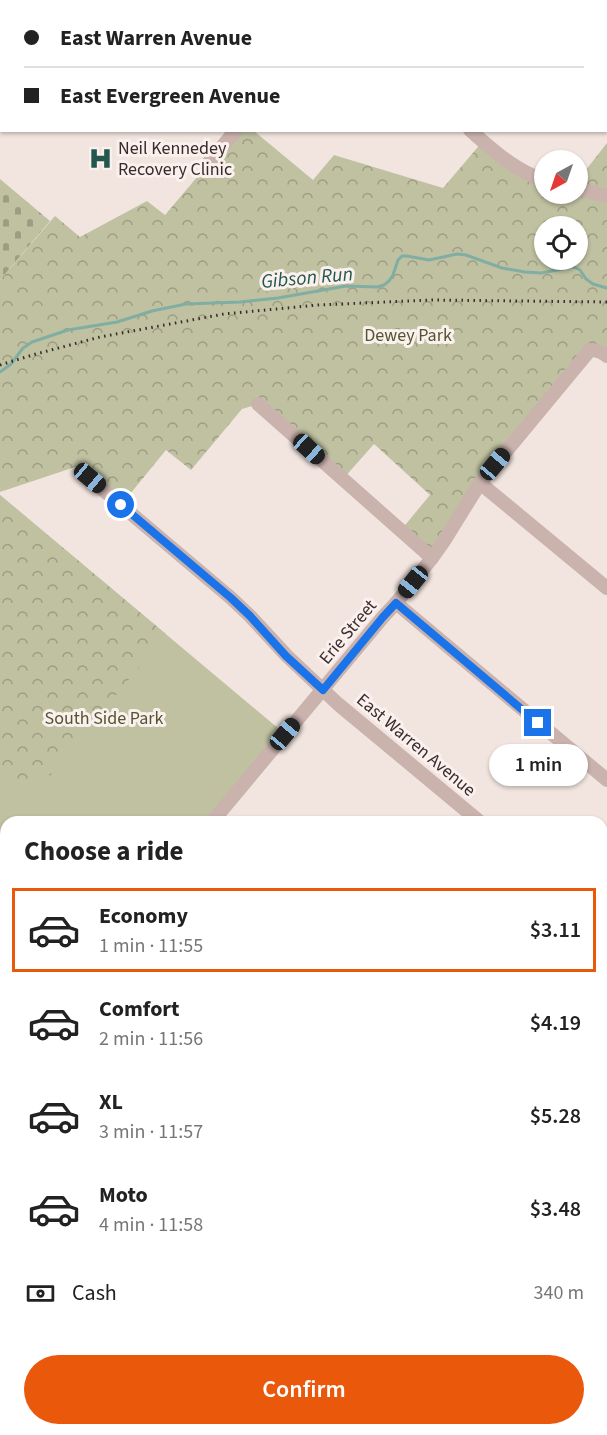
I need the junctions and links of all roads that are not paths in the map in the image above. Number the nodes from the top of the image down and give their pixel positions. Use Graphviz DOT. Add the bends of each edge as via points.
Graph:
graph roads {
  1 [pos="234,132"];
  2 [pos="472,132"];
  3 [pos="206,166"];
  4 [pos="534,176"];
  5 [pos="588,191"];
  6 [pos="607,196"];
  7 [pos="601,353"];
  8 [pos="258,404"];
  9 [pos="90,478"];
  10 [pos="480,483"];
  11 [pos="432,558"];
  12 [pos="607,588"];
  13 [pos="396,603"];
  14 [pos="323,690"];
  15 [pos="607,780"];
  16 [pos="217,816"];
  17 [pos="473,816"];
  1 -- 3 [label="street"];
  2 -- 4 [label="street" via="510,163"];
  5 -- 6 [label="street"];
  7 -- 10 [label="street, Erie Street" via="590,350"];
  8 -- 11 [label="street"];
  9 -- 14 [label="street, East Warren Avenue" via="231,598"];
  10 -- 11 [label="street, Erie Street"];
  10 -- 12 [label="street"];
  11 -- 13 [label="street, Erie Street"];
  13 -- 14 [label="street, Erie Street"];
  13 -- 15 [label="street"];
  14 -- 16 [label="street, Erie Street"];
  14 -- 17 [label="street, East Warren Avenue"];
}
